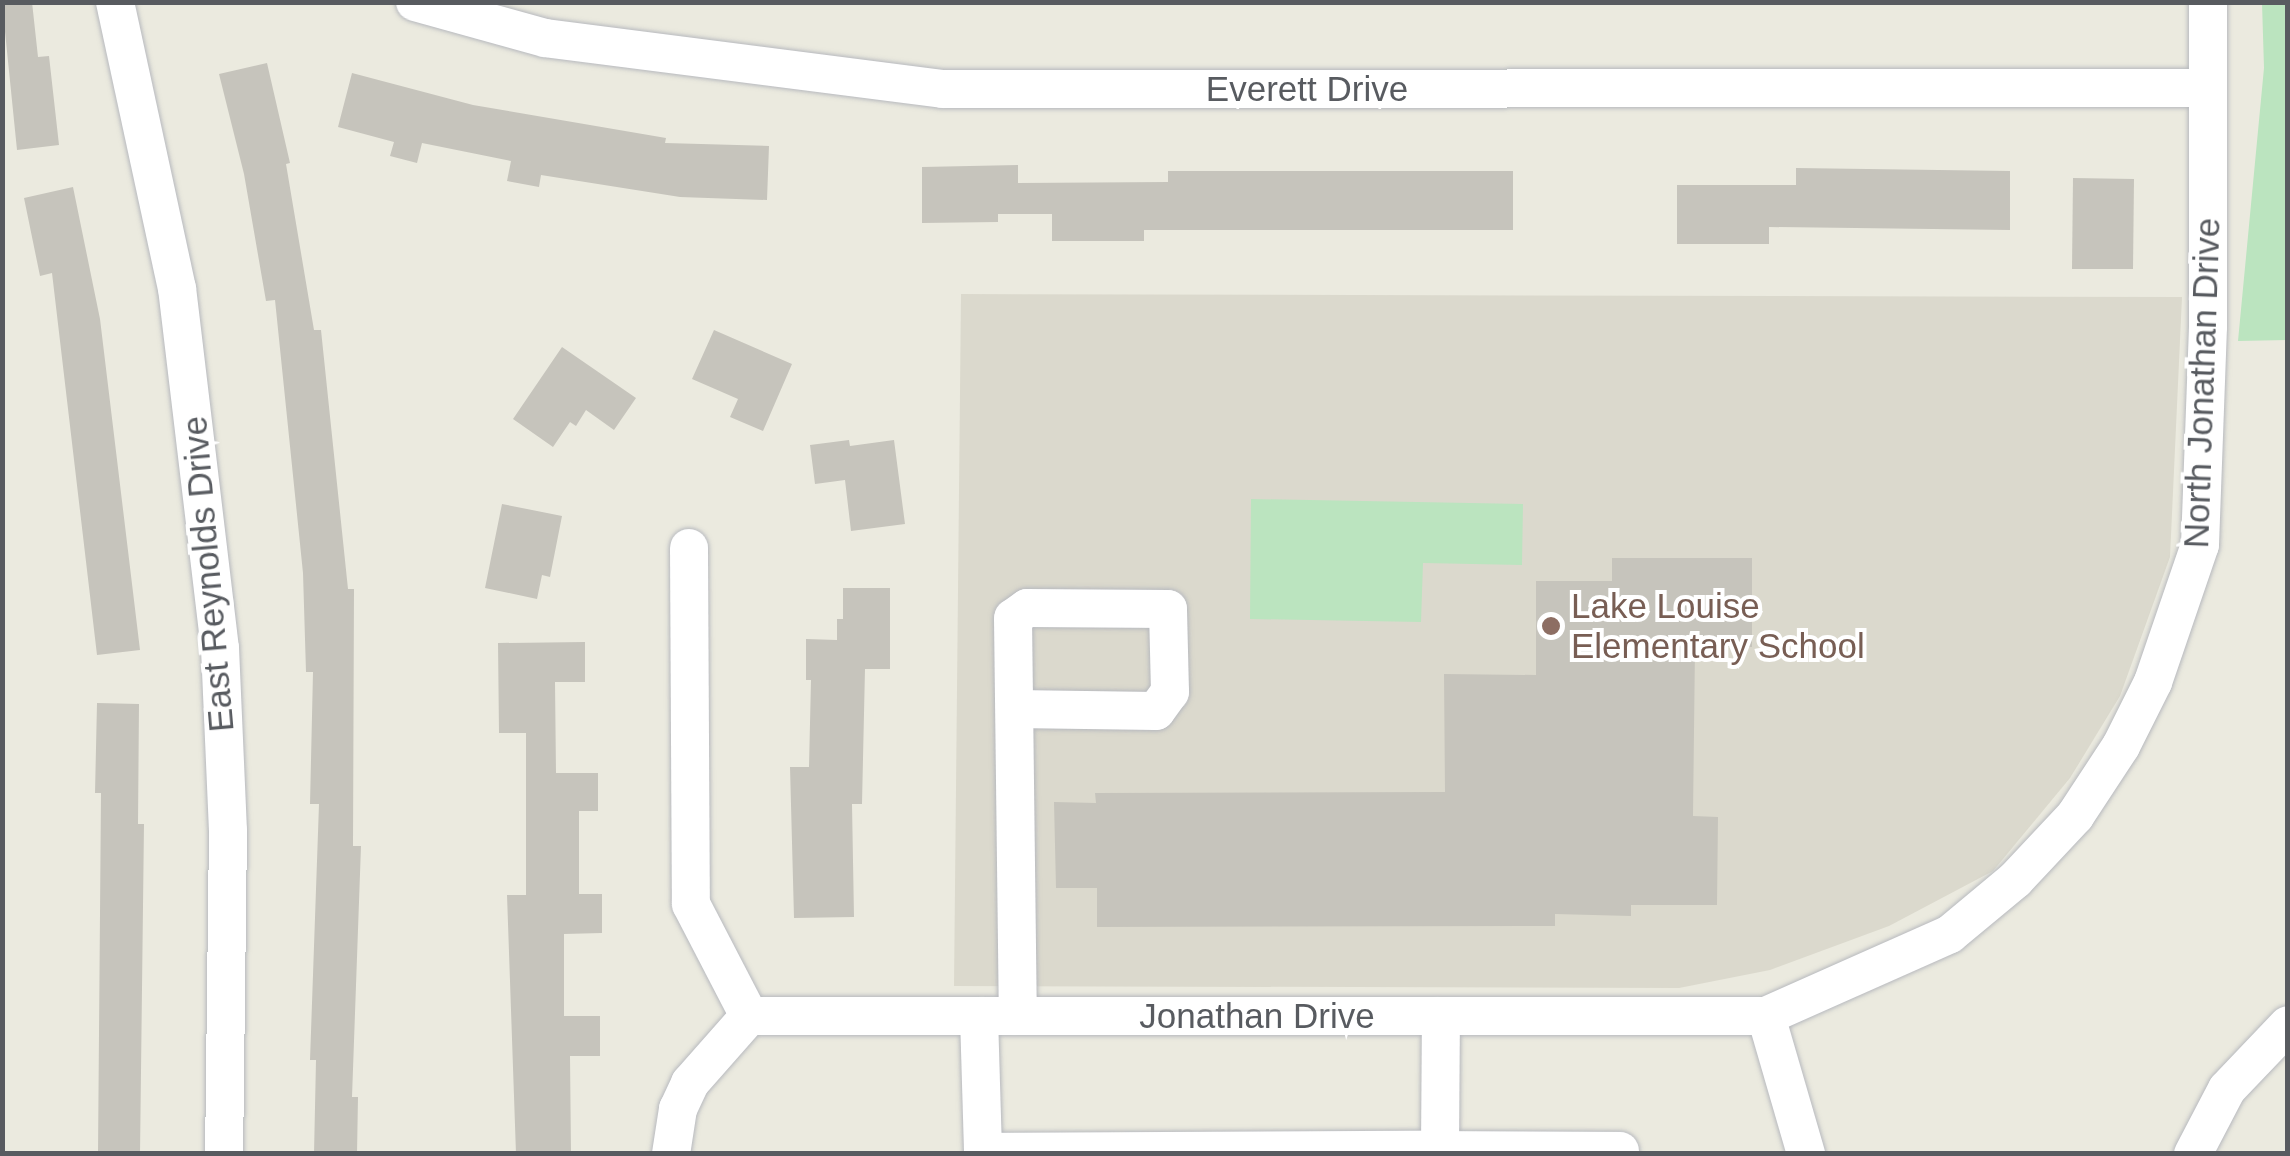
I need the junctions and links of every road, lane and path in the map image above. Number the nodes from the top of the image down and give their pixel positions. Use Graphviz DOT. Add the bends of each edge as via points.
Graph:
graph roads {
  1 [pos="115,2"];
  2 [pos="414,2"];
  3 [pos="2208,2"];
  4 [pos="2208,88"];
  5 [pos="689,548"];
  6 [pos="1015,709"];
  7 [pos="748,1016"];
  8 [pos="979,1016"];
  9 [pos="1018,1016"];
  10 [pos="1442,1016"];
  11 [pos="1766,1016"];
  12 [pos="2288,1025"];
  13 [pos="1440,1150"];
  14 [pos="1620,1151"];
  15 [pos="983,1153"];
  16 [pos="224,1154"];
  17 [pos="672,1154"];
  18 [pos="1806,1154"];
  19 [pos="2193,1154"];
  1 -- 16 [label="street, East Reynolds Drive" via="178,288 220,648 228,831"];
  2 -- 4 [label="street, Everett Drive" via="545,38 942,89"];
  3 -- 4 [label="street, North Jonathan Drive"];
  4 -- 11 [label="street, North Jonathan Drive" via="2200,545 2152,682 2076,816 2016,880 1950,934"];
  5 -- 7 [label="street" via="692,904"];
  6 -- 6 [label="street" via="1156,712 1170,692 1168,609 1018,612"];
  6 -- 9 [label="street"];
  7 -- 8 [label="street, Jonathan Drive"];
  7 -- 17 [label="street" via="690,1082"];
  8 -- 9 [label="street, Jonathan Drive"];
  8 -- 15 [label="street"];
  9 -- 10 [label="street, Jonathan Drive"];
  10 -- 11 [label="street, Jonathan Drive"];
  10 -- 13 [label="street"];
  11 -- 18 [label="street"];
  12 -- 19 [label="street" via="2227,1090"];
  13 -- 14 [label="street"];
  13 -- 15 [label="street"];
}
